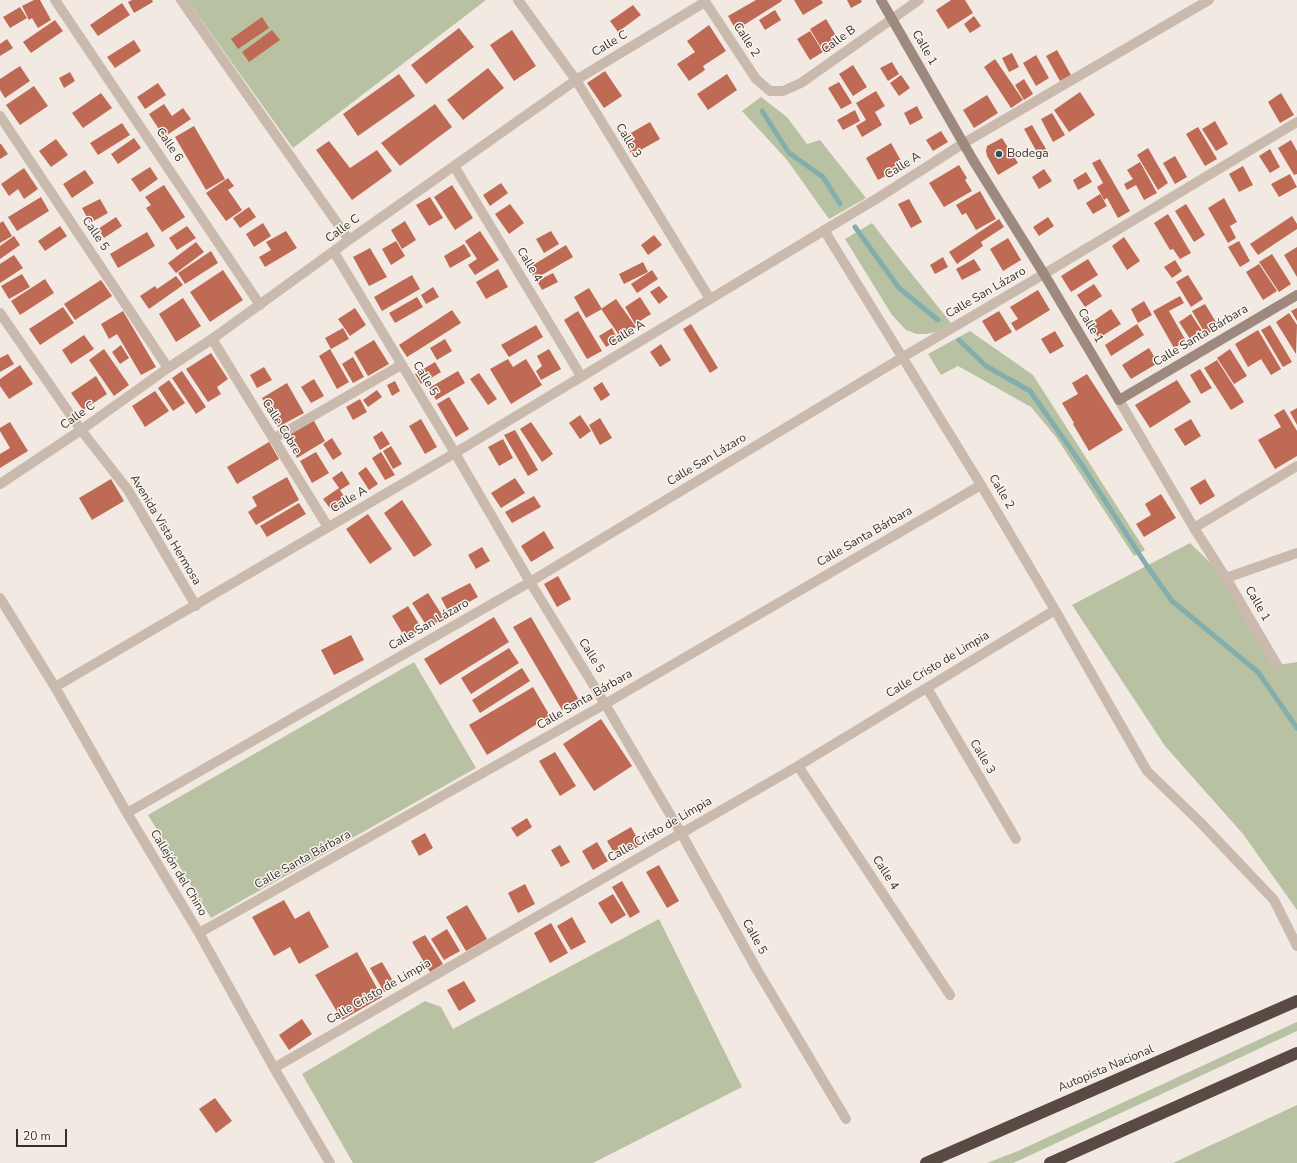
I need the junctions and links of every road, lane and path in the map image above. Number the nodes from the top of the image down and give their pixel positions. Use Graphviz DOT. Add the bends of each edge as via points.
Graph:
graph roads {
  1 [pos="55,0"];
  2 [pos="181,0"];
  3 [pos="518,0"];
  4 [pos="881,0"];
  5 [pos="919,0"];
  6 [pos="1209,0"];
  7 [pos="704,1"];
  8 [pos="892,18"];
  9 [pos="576,80"];
  10 [pos="770,91"];
  11 [pos="0,116"];
  12 [pos="1297,122"];
  13 [pos="964,144"];
  14 [pos="454,166"];
  15 [pos="824,230"];
  16 [pos="349,240"];
  17 [pos="334,252"];
  18 [pos="1044,274"];
  19 [pos="1297,295"];
  20 [pos="710,299"];
  21 [pos="260,305"];
  22 [pos="0,313"];
  23 [pos="212,339"];
  24 [pos="903,357"];
  25 [pos="401,365"];
  26 [pos="168,368"];
  27 [pos="581,376"];
  28 [pos="1119,400"];
  29 [pos="81,430"];
  30 [pos="273,439"];
  31 [pos="455,453"];
  32 [pos="1297,466"];
  33 [pos="0,484"];
  34 [pos="981,485"];
  35 [pos="328,527"];
  36 [pos="1194,528"];
  37 [pos="1297,553"];
  38 [pos="1226,578"];
  39 [pos="530,582"];
  40 [pos="0,598"];
  41 [pos="196,606"];
  42 [pos="1055,610"];
  43 [pos="1277,665"];
  44 [pos="56,687"];
  45 [pos="926,688"];
  46 [pos="606,704"];
  47 [pos="798,766"];
  48 [pos="127,813"];
  49 [pos="681,833"];
  50 [pos="1016,839"];
  51 [pos="199,933"];
  52 [pos="1297,946"];
  53 [pos="950,995"];
  54 [pos="1297,1001"];
  55 [pos="1297,1053"];
  56 [pos="274,1068"];
  57 [pos="846,1119"];
  58 [pos="330,1163"];
  59 [pos="926,1163"];
  60 [pos="1050,1163"];
  1 -- 21 [label="street, Calle 6"];
  2 -- 16 [label="street"];
  3 -- 9 [label="street, Calle 3"];
  4 -- 8 [label="street, Calle 1"];
  5 -- 8 [label="street, Calle B"];
  6 -- 13 [label="street, Calle A"];
  7 -- 9 [label="street, Calle C"];
  7 -- 10 [label="street, Calle 2" via="756,79"];
  8 -- 10 [label="street, Calle B" via="801,84 783,91"];
  8 -- 13 [label="street, Calle 1"];
  9 -- 14 [label="street, Calle C"];
  9 -- 20 [label="street, Calle 3"];
  11 -- 26 [label="street, Calle 5"];
  12 -- 18 [label="street, Calle San Lázaro"];
  13 -- 15 [label="street, Calle A"];
  13 -- 18 [label="street, Calle 1"];
  14 -- 16 [label="street, Calle C"];
  14 -- 27 [label="street, Calle 4"];
  15 -- 20 [label="street, Calle A"];
  15 -- 24 [label="street, Calle 2"];
  16 -- 17 [label="street, Calle C"];
  17 -- 21 [label="street, Calle C"];
  17 -- 25 [label="street, Calle 5"];
  18 -- 24 [label="street, Calle San Lázaro"];
  18 -- 28 [label="street, Calle 1"];
  19 -- 28 [label="street, Calle Santa Bárbara"];
  20 -- 27 [label="street, Calle A"];
  21 -- 23 [label="street, Calle C"];
  22 -- 29 [label="street, Avenida Vista Hermosa"];
  23 -- 26 [label="street, Calle C"];
  23 -- 30 [label="street, Calle Cobre"];
  24 -- 34 [label="street, Calle 2"];
  24 -- 39 [label="street, Calle San Lázaro"];
  25 -- 30 [label="street"];
  25 -- 31 [label="street, Calle 5"];
  26 -- 29 [label="street, Calle C"];
  27 -- 31 [label="street, Calle A"];
  28 -- 36 [label="street, Calle 1"];
  29 -- 33 [label="street, Calle C"];
  29 -- 41 [label="street, Avenida Vista Hermosa" via="128,490"];
  30 -- 35 [label="street, Calle Cobre"];
  31 -- 35 [label="street, Calle A"];
  31 -- 39 [label="street, Calle 5"];
  32 -- 36 [label="street"];
  34 -- 42 [label="street, Calle 2"];
  34 -- 46 [label="street, Calle Santa Bárbara"];
  35 -- 41 [label="street, Calle A"];
  36 -- 38 [label="street, Calle 1"];
  37 -- 38 [label="street"];
  38 -- 43 [label="street, Calle 1"];
  39 -- 46 [label="street, Calle 5"];
  39 -- 48 [label="street, Calle San Lázaro"];
  40 -- 44 [label="street, Callejón del Chino"];
  41 -- 44 [label="street, Calle A"];
  42 -- 45 [label="street, Calle Cristo de Limpia"];
  42 -- 52 [label="street, Calle 2" via="1147,772 1200,822 1274,900"];
  44 -- 48 [label="street, Callejón del Chino"];
  45 -- 47 [label="street, Calle Cristo de Limpia"];
  45 -- 50 [label="street, Calle 3"];
  46 -- 49 [label="street, Calle 5"];
  46 -- 51 [label="street, Calle Santa Bárbara"];
  47 -- 49 [label="street, Calle Cristo de Limpia"];
  47 -- 53 [label="street, Calle 4"];
  48 -- 51 [label="street, Callejón del Chino"];
  49 -- 56 [label="street, Calle Cristo de Limpia"];
  49 -- 57 [label="street, Calle 5" via="760,974"];
  51 -- 56 [label="street, Callejón del Chino"];
  54 -- 59 [label="highway, Autopista Nacional"];
  55 -- 60 [label="highway"];
  56 -- 58 [label="street, Callejón del Chino"];
}
